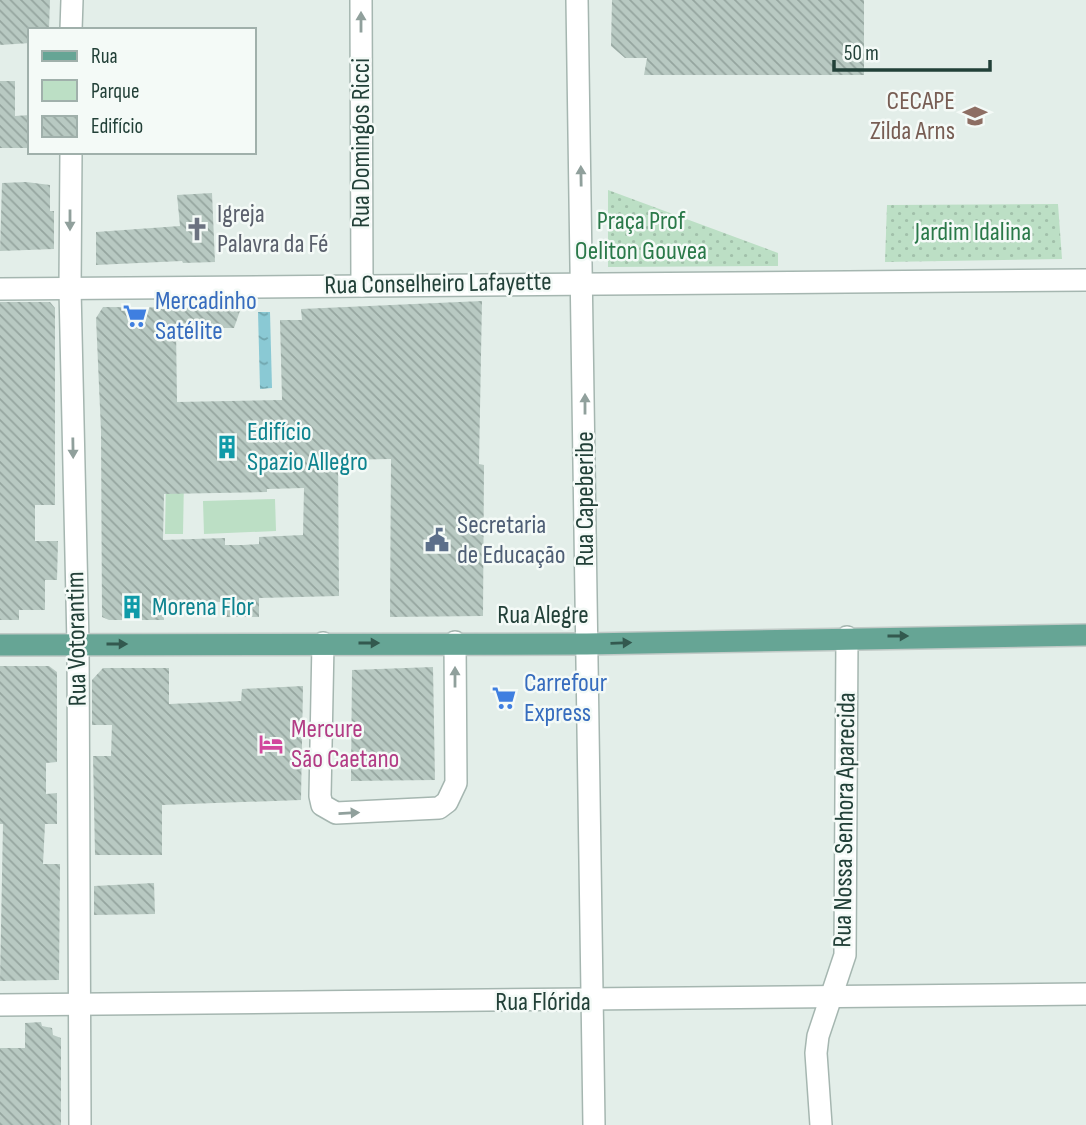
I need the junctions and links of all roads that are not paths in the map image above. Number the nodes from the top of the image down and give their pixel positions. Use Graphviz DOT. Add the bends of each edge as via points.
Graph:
graph roads {
  1 [pos="72,0"];
  2 [pos="361,0"];
  3 [pos="578,0"];
  4 [pos="71,28"];
  5 [pos="71,154"];
  6 [pos="1086,280"];
  7 [pos="584,282"];
  8 [pos="362,286"];
  9 [pos="0,289"];
  10 [pos="70,289"];
  11 [pos="1086,635"];
  12 [pos="847,637"];
  13 [pos="455,642"];
  14 [pos="323,643"];
  15 [pos="587,643"];
  16 [pos="78,644"];
  17 [pos="0,645"];
  18 [pos="1086,995"];
  19 [pos="831,996"];
  20 [pos="592,1001"];
  21 [pos="79,1004"];
  22 [pos="0,1005"];
  23 [pos="80,1125"];
  24 [pos="594,1125"];
  25 [pos="821,1125"];
  1 -- 4 [label="street"];
  8 -- 2 [label="street, Rua Domingos Ricci, one-way"];
  7 -- 3 [label="street, Rua Capeberibe, one-way"];
  5 -- 10 [label="street, Rua Votorantim, one-way"];
  6 -- 7 [label="street, Rua Conselheiro Lafayette"];
  7 -- 8 [label="street, Rua Conselheiro Lafayette"];
  15 -- 7 [label="street, Rua Capeberibe, one-way"];
  8 -- 10 [label="street, Rua Conselheiro Lafayette"];
  9 -- 10 [label="street, Rua Conselheiro Lafayette"];
  10 -- 16 [label="street, Rua Votorantim, one-way"];
  12 -- 11 [label="main road, Rua Alegre, one-way"];
  15 -- 12 [label="main road, Rua Alegre, one-way"];
  12 -- 19 [label="street, Rua Nossa Senhora Aparecida" via="845,955"];
  14 -- 13 [label="main road, Rua Alegre, one-way"];
  14 -- 13 [label="street, one-way" via="320,796 322,804 336,814 439,808 447,802 456,783"];
  13 -- 15 [label="main road, Rua Alegre"];
  16 -- 14 [label="main road, Rua Alegre, one-way"];
  15 -- 20 [label="street, Rua Capeberibe"];
  16 -- 17 [label="main road, Rua Alegre"];
  16 -- 21 [label="street, Rua Votorantim"];
  18 -- 19 [label="street, Rua Flórida"];
  19 -- 20 [label="street, Rua Flórida"];
  19 -- 25 [label="street, Rua Nossa Senhora Aparecida" via="816,1053"];
  20 -- 21 [label="street, Rua Flórida"];
  20 -- 24 [label="street, Rua Capeberibe"];
  21 -- 22 [label="street, Rua Flórida"];
  21 -- 23 [label="street, Rua Votorantim"];
}
